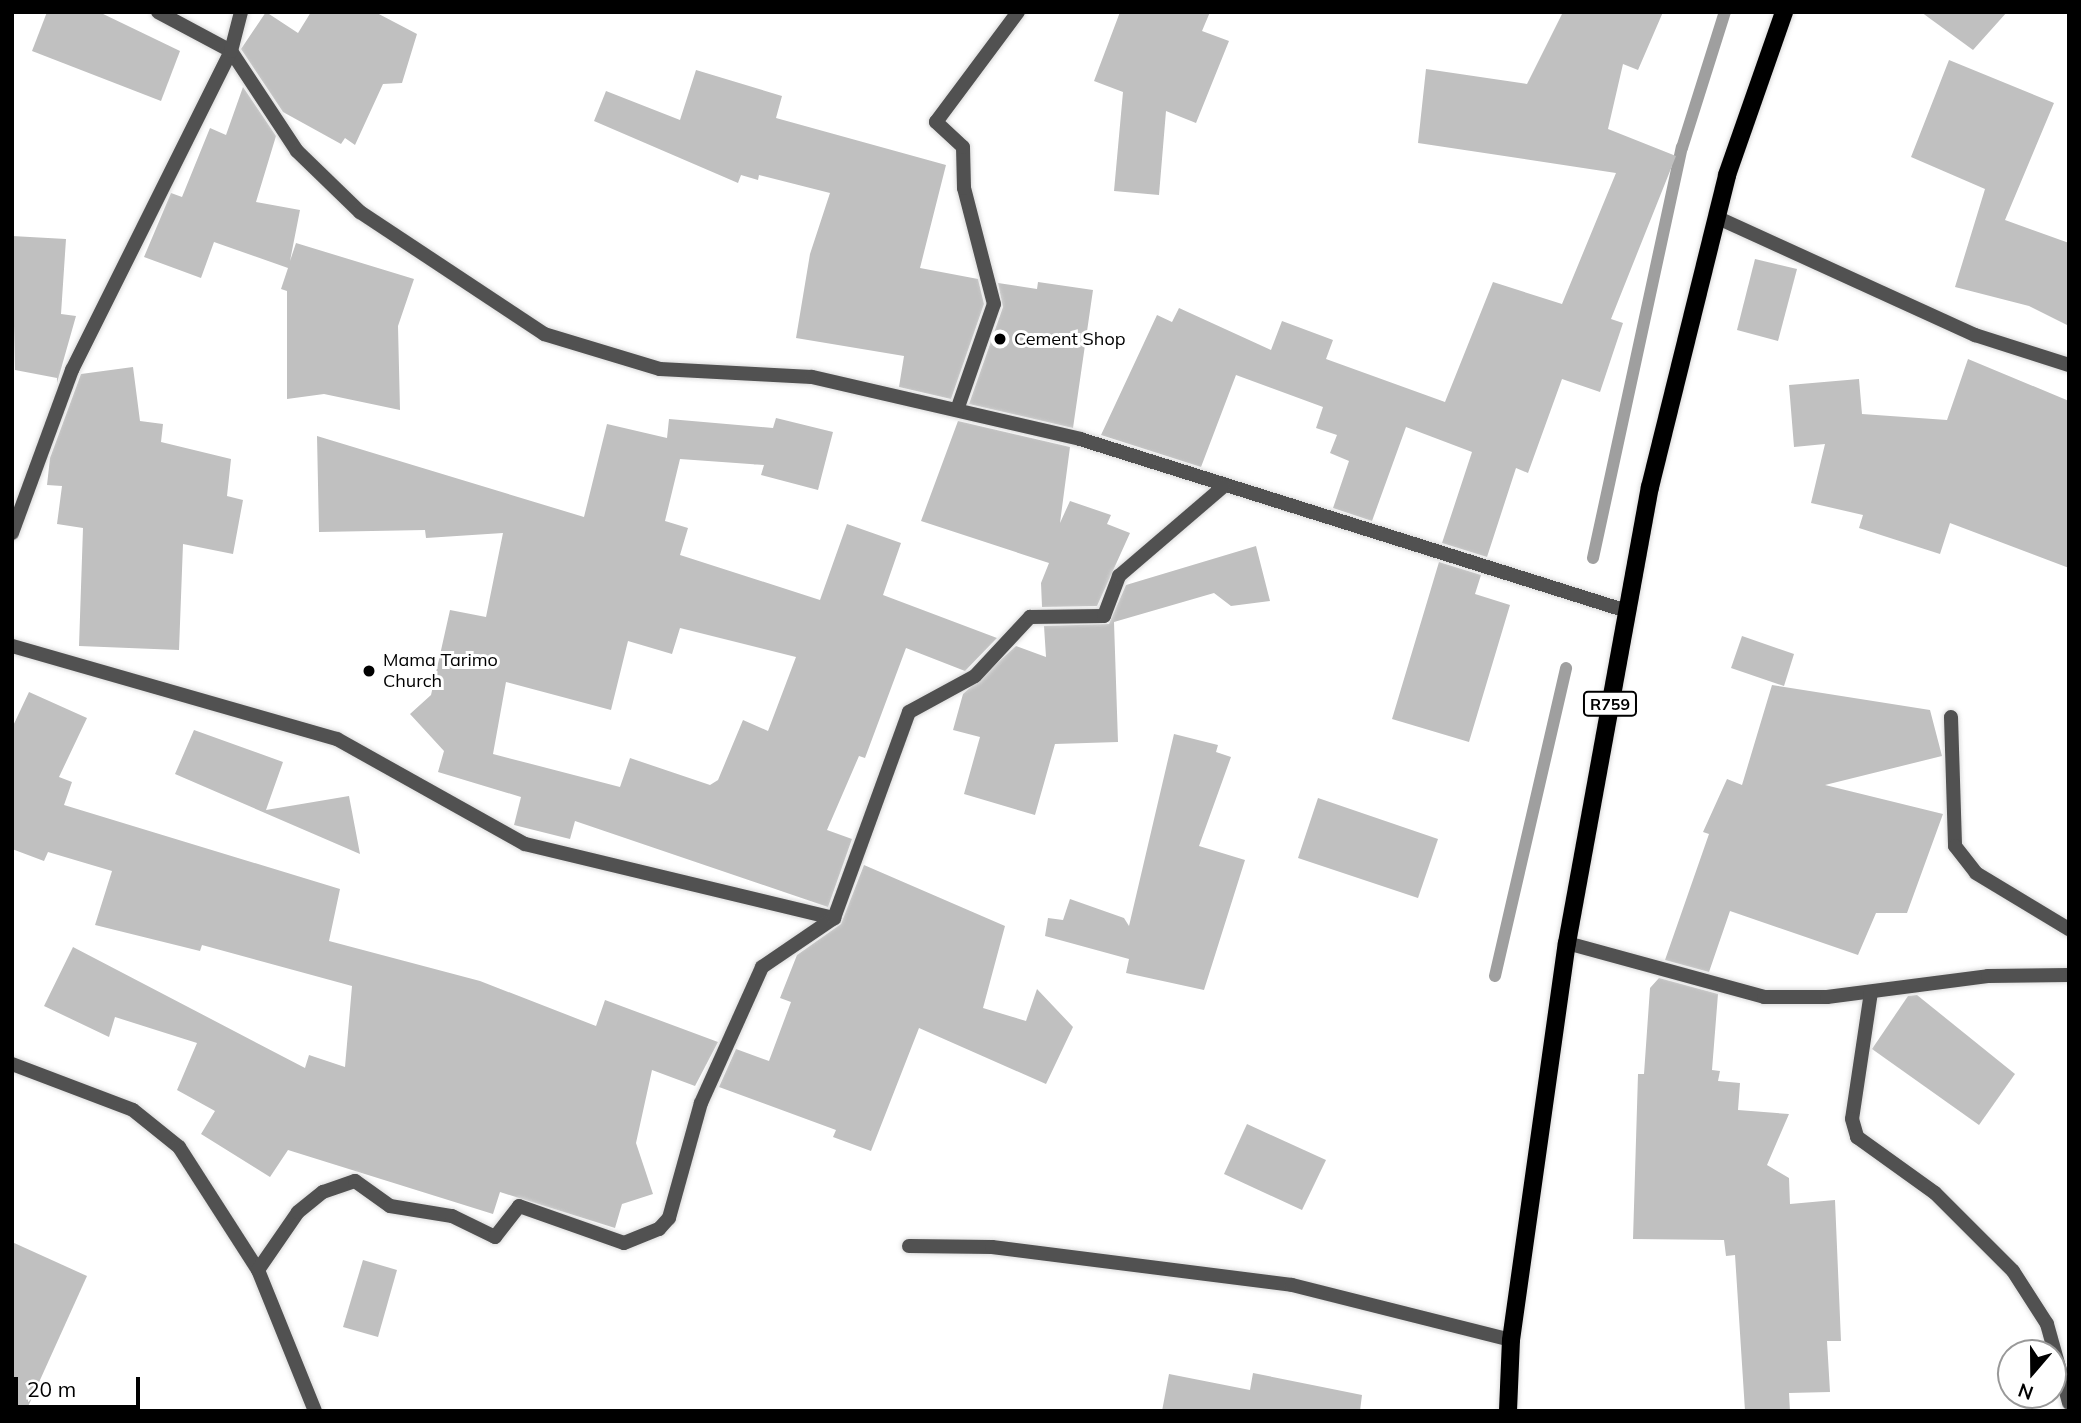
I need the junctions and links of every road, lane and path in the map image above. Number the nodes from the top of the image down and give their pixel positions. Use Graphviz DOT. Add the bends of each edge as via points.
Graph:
graph roads {
  1 [pos="158,12"];
  2 [pos="241,12"];
  3 [pos="1018,12"];
  4 [pos="1784,12"];
  5 [pos="231,51"];
  6 [pos="1716,218"];
  7 [pos="2069,365"];
  8 [pos="957,410"];
  9 [pos="1223,487"];
  10 [pos="12,533"];
  11 [pos="1627,611"];
  12 [pos="12,646"];
  13 [pos="1951,717"];
  14 [pos="834,918"];
  15 [pos="2069,929"];
  16 [pos="1567,943"];
  17 [pos="2069,975"];
  18 [pos="1871,992"];
  19 [pos="12,1064"];
  20 [pos="909,1246"];
  21 [pos="258,1270"];
  22 [pos="1511,1340"];
  23 [pos="2069,1403"];
  24 [pos="315,1411"];
  25 [pos="1508,1411"];
  1 -- 5 [label="street"];
  2 -- 5 [label="street"];
  3 -- 8 [label="street" via="936,122 963,147 964,188 994,304"];
  4 -- 6 [label="main road, R759"];
  5 -- 8 [label="street" via="297,151 360,212 544,334 660,369 812,377"];
  5 -- 10 [label="street" via="72,370"];
  6 -- 7 [label="street" via="1975,335"];
  6 -- 11 [label="main road, R759" via="1650,487"];
  8 -- 9 [label="street" via="1080,439"];
  9 -- 11 [label="street"];
  9 -- 14 [label="street" via="1119,576 1104,616 1030,617 975,676 909,712"];
  11 -- 16 [label="main road, R759"];
  12 -- 14 [label="street" via="337,739 525,844"];
  13 -- 15 [label="street" via="1955,846 1976,873"];
  14 -- 21 [label="street" via="762,967 701,1103 669,1218 650,1234 624,1242 519,1206 495,1237 452,1216 390,1206 355,1181 323,1192 298,1212"];
  16 -- 18 [label="street" via="1763,997"];
  16 -- 22 [label="main road, R759"];
  17 -- 18 [label="street" via="1988,976"];
  18 -- 23 [label="street" via="1852,1119 1857,1137 1935,1193 2013,1271 2047,1324"];
  19 -- 21 [label="street" via="133,1110 179,1147"];
  20 -- 22 [label="street" via="992,1247 1292,1285"];
  21 -- 24 [label="street"];
  22 -- 25 [label="main road, R759"];
}
